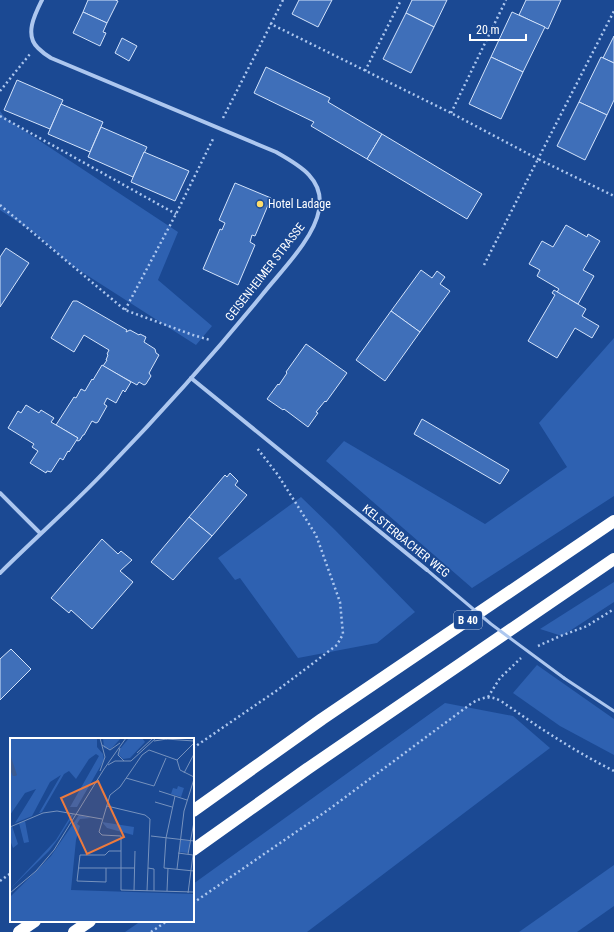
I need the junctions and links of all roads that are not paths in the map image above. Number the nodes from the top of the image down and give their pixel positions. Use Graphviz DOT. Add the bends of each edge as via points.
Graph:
graph roads {
  1 [pos="42,0"];
  2 [pos="191,378"];
  3 [pos="0,493"];
  4 [pos="614,521"];
  5 [pos="40,534"];
  6 [pos="614,559"];
  7 [pos="427,570"];
  8 [pos="0,572"];
  9 [pos="614,711"];
  10 [pos="194,810"];
  11 [pos="194,849"];
  12 [pos="34,922"];
  13 [pos="89,922"];
  14 [pos="19,932"];
  15 [pos="74,932"];
  1 -- 2 [label="street, GEISENHEIMER STRASSE" via="33,18 31,34 36,47 51,58 276,152 306,170 317,188 319,210 315,224 307,237 223,343"];
  2 -- 5 [label="street, GEISENHEIMER STRASSE" via="106,470"];
  2 -- 7 [label="street, KELSTERBACHER WEG"];
  3 -- 5 [label="street"];
  4 -- 10 [label="highway, B 40" via="322,719"];
  5 -- 8 [label="street, GEISENHEIMER STRASSE"];
  6 -- 11 [label="highway, B 40"];
  7 -- 9 [label="lane, KELSTERBACHER WEG, bridge" via="491,624"];
  12 -- 14 [label="highway"];
  13 -- 15 [label="highway"];
}
